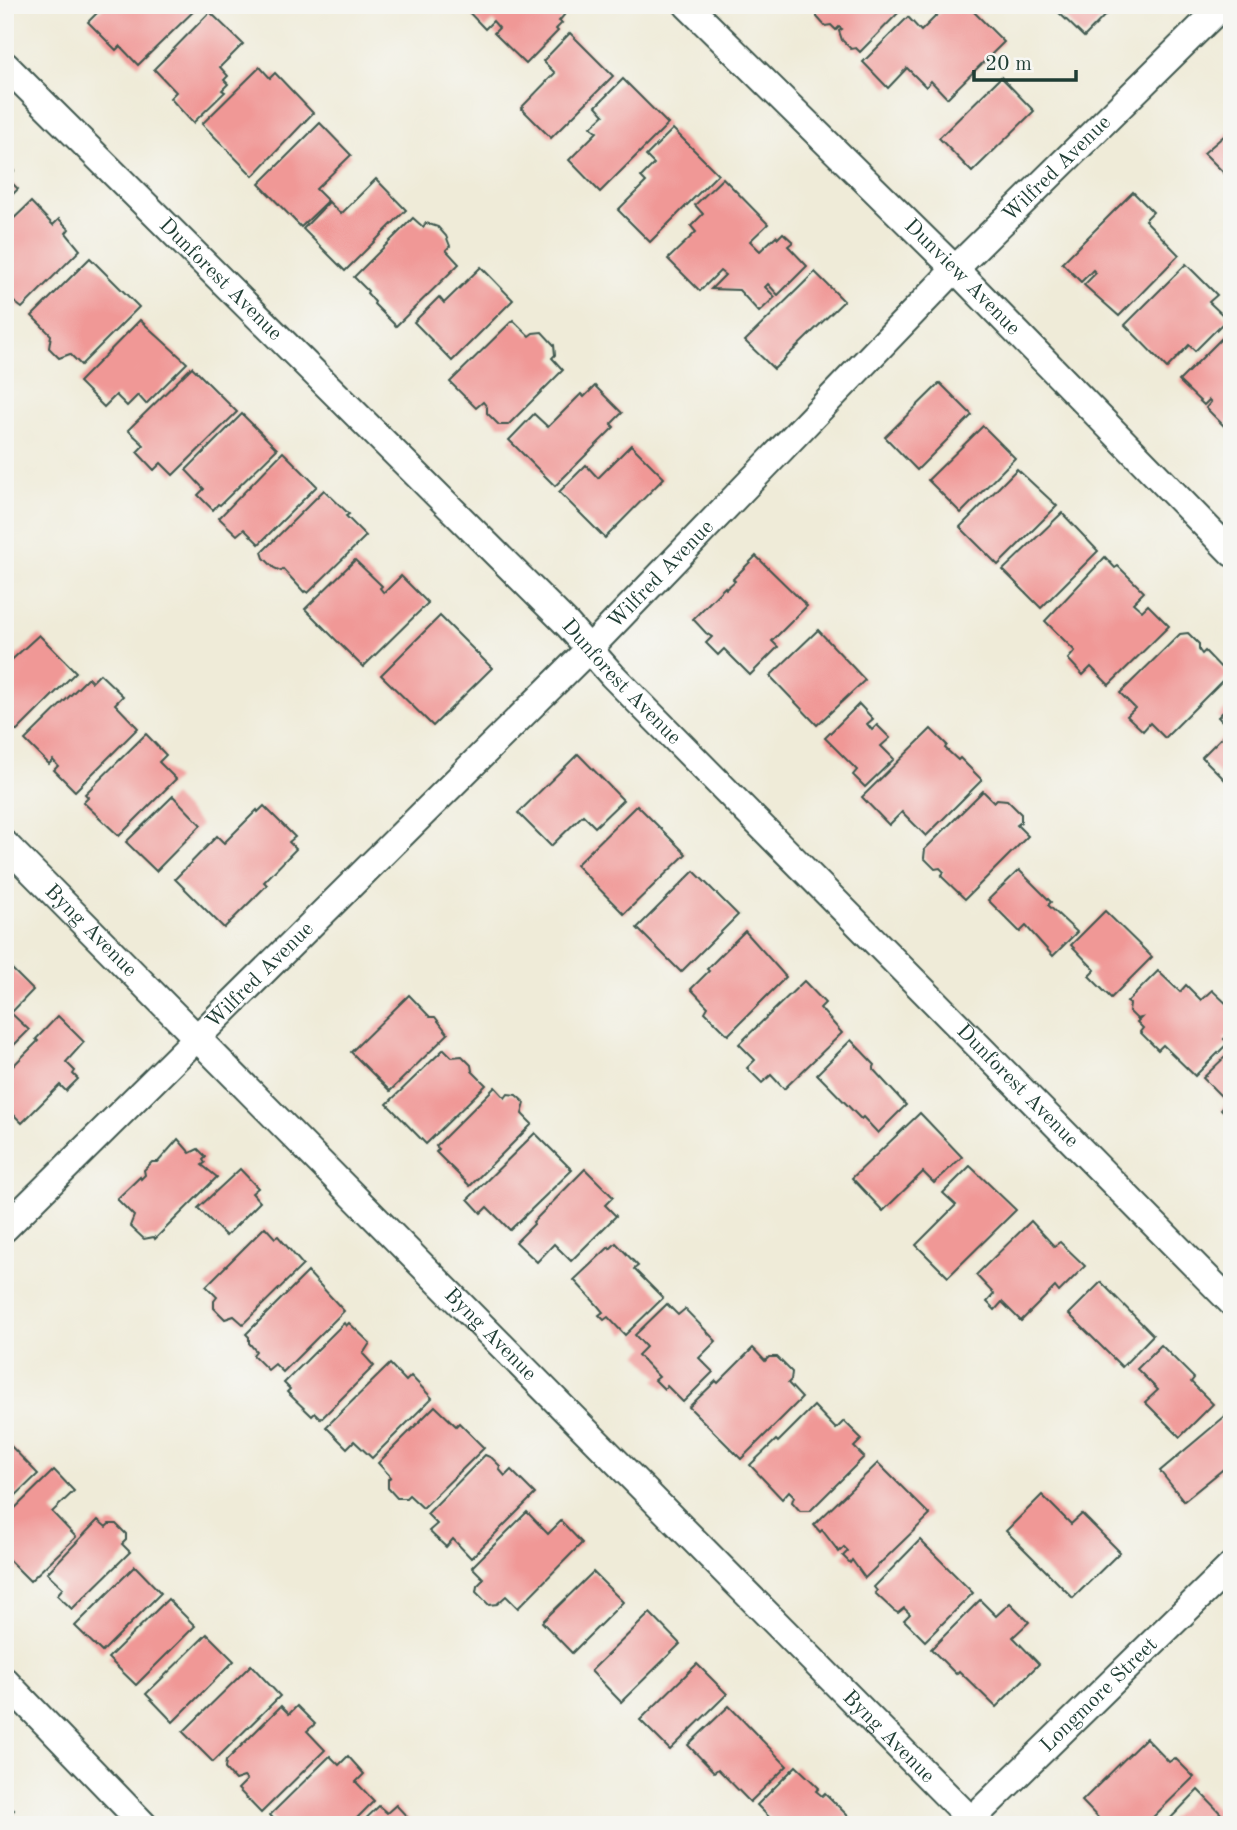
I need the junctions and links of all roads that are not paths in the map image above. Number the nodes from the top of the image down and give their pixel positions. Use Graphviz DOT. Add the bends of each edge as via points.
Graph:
graph roads {
  1 [pos="687,5"];
  2 [pos="1223,5"];
  3 [pos="5,65"];
  4 [pos="955,270"];
  5 [pos="1232,553"];
  6 [pos="589,649"];
  7 [pos="5,844"];
  8 [pos="196,1038"];
  9 [pos="5,1228"];
  10 [pos="1232,1303"];
  11 [pos="1232,1565"];
  12 [pos="5,1681"];
  13 [pos="971,1823"];
  14 [pos="144,1825"];
  1 -- 4 [label="street, Dunview Avenue"];
  2 -- 4 [label="street, Wilfred Avenue"];
  3 -- 6 [label="street, Dunforest Avenue"];
  4 -- 5 [label="street, Dunview Avenue"];
  4 -- 6 [label="street, Wilfred Avenue"];
  6 -- 8 [label="street, Wilfred Avenue"];
  6 -- 10 [label="street, Dunforest Avenue"];
  7 -- 8 [label="street, Byng Avenue"];
  8 -- 9 [label="street, Wilfred Avenue"];
  8 -- 13 [label="street, Byng Avenue"];
  11 -- 13 [label="street, Longmore Street"];
  12 -- 14 [label="street"];
}
